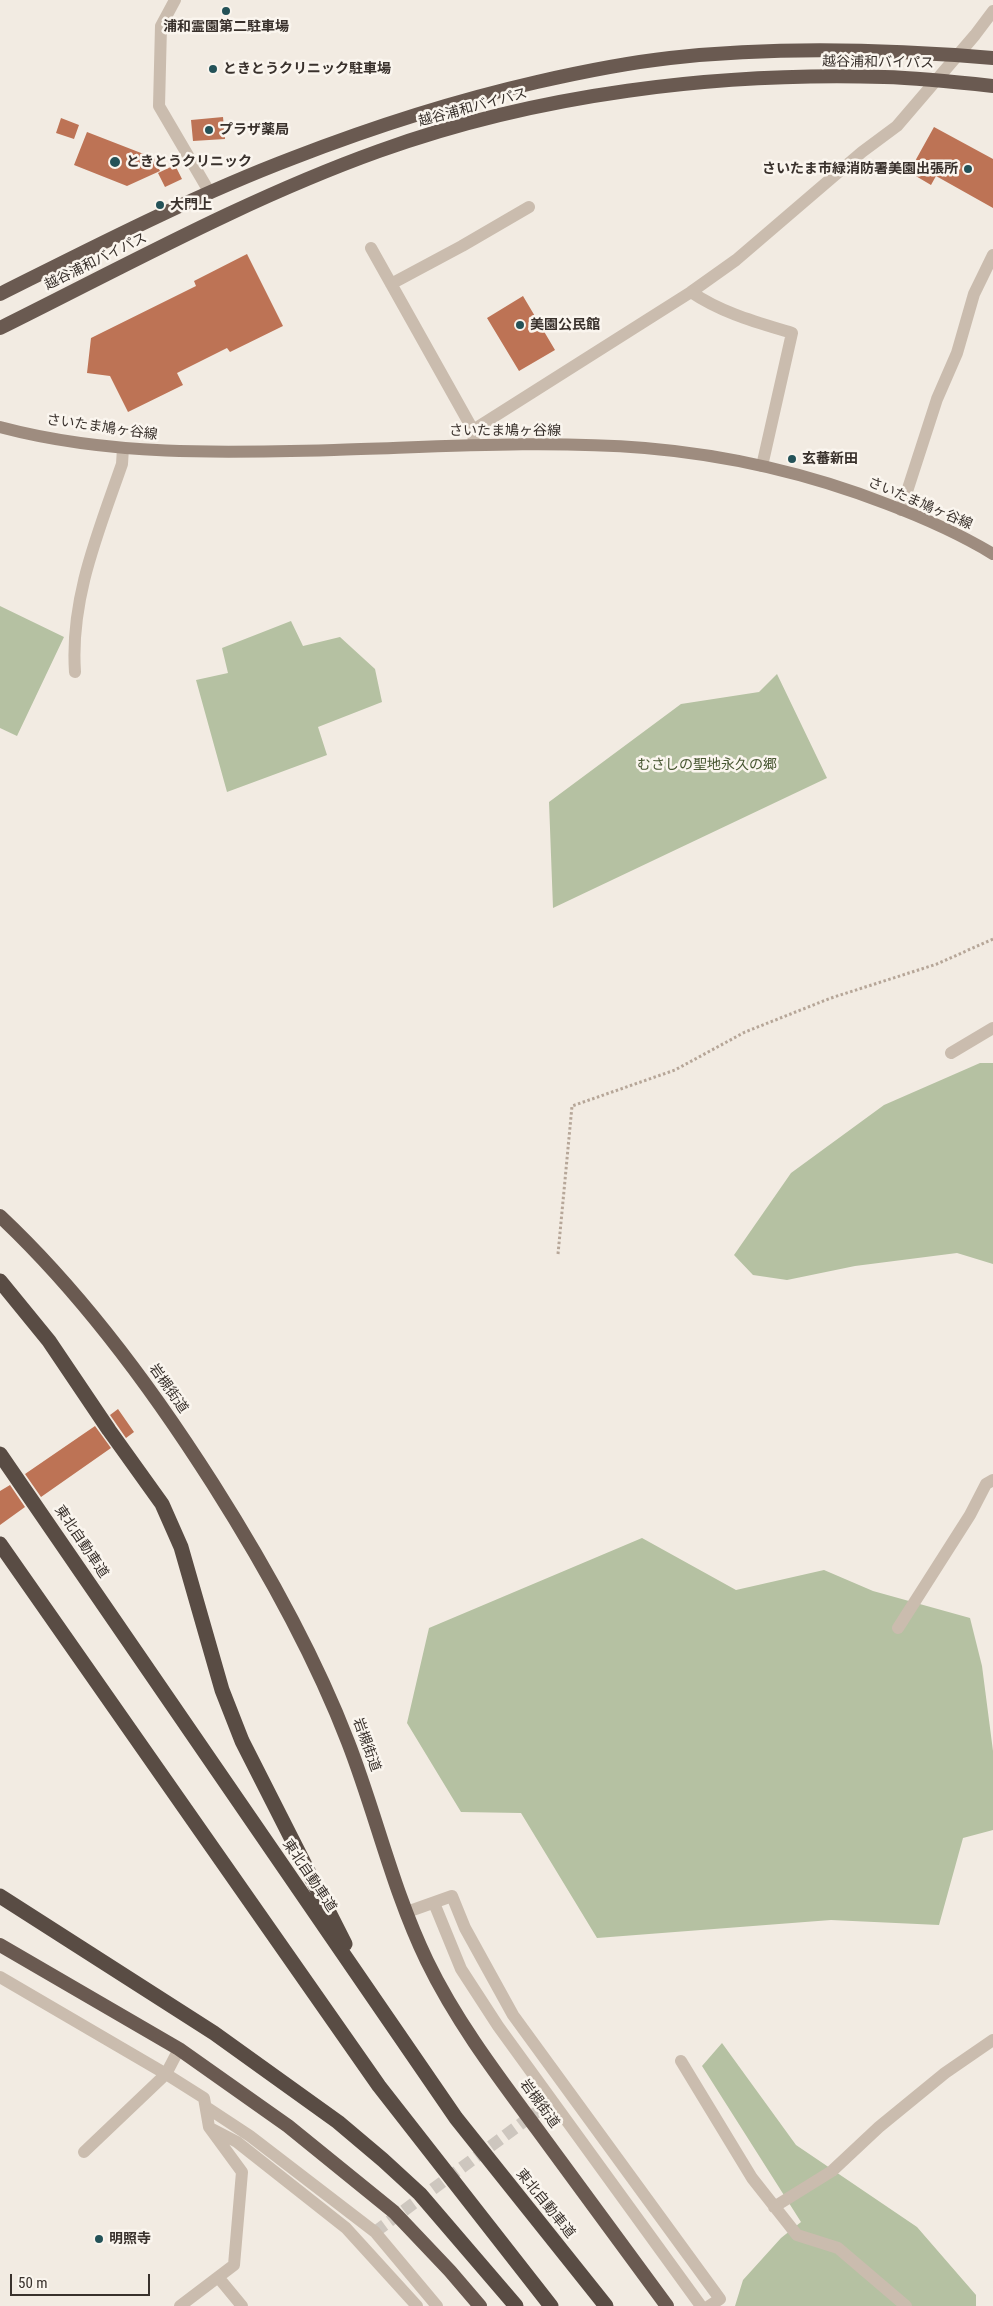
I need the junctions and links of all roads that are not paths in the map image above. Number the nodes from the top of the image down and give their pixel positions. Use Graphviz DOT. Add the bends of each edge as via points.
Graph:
graph roads {
  1 [pos="176,0"];
  2 [pos="993,11"];
  3 [pos="958,55"];
  4 [pos="993,58"];
  5 [pos="937,80"];
  6 [pos="993,86"];
  7 [pos="210,193"];
  8 [pos="529,206"];
  9 [pos="371,248"];
  10 [pos="993,255"];
  11 [pos="391,284"];
  12 [pos="691,292"];
  13 [pos="0,294"];
  14 [pos="0,328"];
  15 [pos="0,427"];
  16 [pos="473,430"];
  17 [pos="474,446"];
  18 [pos="123,448"];
  19 [pos="762,466"];
  20 [pos="901,510"];
  21 [pos="993,554"];
  22 [pos="75,672"];
  23 [pos="993,1028"];
  24 [pos="951,1053"];
  25 [pos="0,1205"];
  26 [pos="0,1216"];
  27 [pos="54,1271"];
  28 [pos="0,1281"];
  29 [pos="0,1454"];
  30 [pos="993,1480"];
  31 [pos="0,1544"];
  32 [pos="898,1628"];
  33 [pos="0,1896"];
  34 [pos="434,1902"];
  35 [pos="407,1912"];
  36 [pos="0,1945"];
  37 [pos="0,1977"];
  38 [pos="372,1998"];
  39 [pos="993,2040"];
  40 [pos="179,2049"];
  41 [pos="681,2061"];
  42 [pos="166,2074"];
  43 [pos="206,2107"];
  44 [pos="209,2127"];
  45 [pos="84,2152"];
  46 [pos="774,2207"];
  47 [pos="218,2277"];
  48 [pos="180,2306"];
  49 [pos="242,2306"];
  50 [pos="417,2306"];
  51 [pos="437,2306"];
  52 [pos="480,2306"];
  53 [pos="516,2306"];
  54 [pos="551,2306"];
  55 [pos="606,2306"];
  56 [pos="667,2306"];
  57 [pos="701,2306"];
  58 [pos="709,2306"];
  59 [pos="906,2306"];
  1 -- 7 [label="street" via="161,26 159,106"];
  2 -- 3 [label="street"];
  3 -- 4 [label="highway, 越谷浦和バイパス"];
  3 -- 5 [label="street"];
  3 -- 7 [label="highway, 越谷浦和バイパス" via="809,49 670,58 584,72 397,120 292,158"];
  5 -- 6 [label="highway, 越谷浦和バイパス"];
  5 -- 12 [label="street" via="897,126 736,260"];
  5 -- 14 [label="highway, 越谷浦和バイパス" via="883,77 731,79 634,90 473,122 379,151 261,198"];
  7 -- 13 [label="highway, 越谷浦和バイパス"];
  8 -- 11 [label="street"];
  9 -- 11 [label="street"];
  10 -- 20 [label="street" via="974,294 957,353 937,399"];
  11 -- 16 [label="street"];
  12 -- 16 [label="street"];
  12 -- 19 [label="street" via="711,306 792,332"];
  15 -- 18 [label="main road, さいたま鳩ヶ谷線"];
  16 -- 17 [label="street"];
  17 -- 18 [label="main road, さいたま鳩ヶ谷線" via="246,452"];
  17 -- 19 [label="main road, さいたま鳩ヶ谷線" via="645,448"];
  18 -- 22 [label="street" via="122,464 87,566 75,620"];
  19 -- 20 [label="main road, さいたま鳩ヶ谷線" via="861,494"];
  20 -- 21 [label="main road, さいたま鳩ヶ谷線"];
  23 -- 24 [label="street"];
  25 -- 27 [label="highway"];
  26 -- 27 [label="highway, 岩槻街道"];
  27 -- 35 [label="highway, 岩槻街道" via="135,1369 188,1445 297,1628 345,1734"];
  28 -- 38 [label="highway" via="49,1342 162,1504 180,1547 222,1690 242,1741"];
  29 -- 38 [label="highway, 東北自動車道"];
  30 -- 32 [label="street" via="986,1484 970,1515"];
  31 -- 54 [label="highway" via="379,2086"];
  33 -- 53 [label="highway" via="214,2033 338,2122 420,2194"];
  34 -- 35 [label="street"];
  34 -- 57 [label="street" via="461,1969 498,2026"];
  34 -- 58 [label="street" via="452,1896 465,1928 513,2016 720,2298"];
  35 -- 56 [label="highway, 岩槻街道" via="449,2002 486,2059"];
  36 -- 40 [label="highway"];
  37 -- 42 [label="street"];
  38 -- 55 [label="highway, 東北自動車道" via="456,2118"];
  39 -- 46 [label="street" via="879,2127 832,2171"];
  40 -- 42 [label="street"];
  40 -- 52 [label="highway" via="288,2126 394,2212"];
  41 -- 46 [label="street" via="752,2178"];
  42 -- 43 [label="street" via="204,2098"];
  42 -- 45 [label="street"];
  43 -- 44 [label="street"];
  43 -- 51 [label="street" via="250,2136 375,2232"];
  44 -- 47 [label="street" via="242,2172 234,2265"];
  44 -- 50 [label="street" via="237,2142 346,2228"];
  46 -- 59 [label="street" via="797,2235 838,2248"];
  47 -- 48 [label="street"];
  47 -- 49 [label="street"];
}
